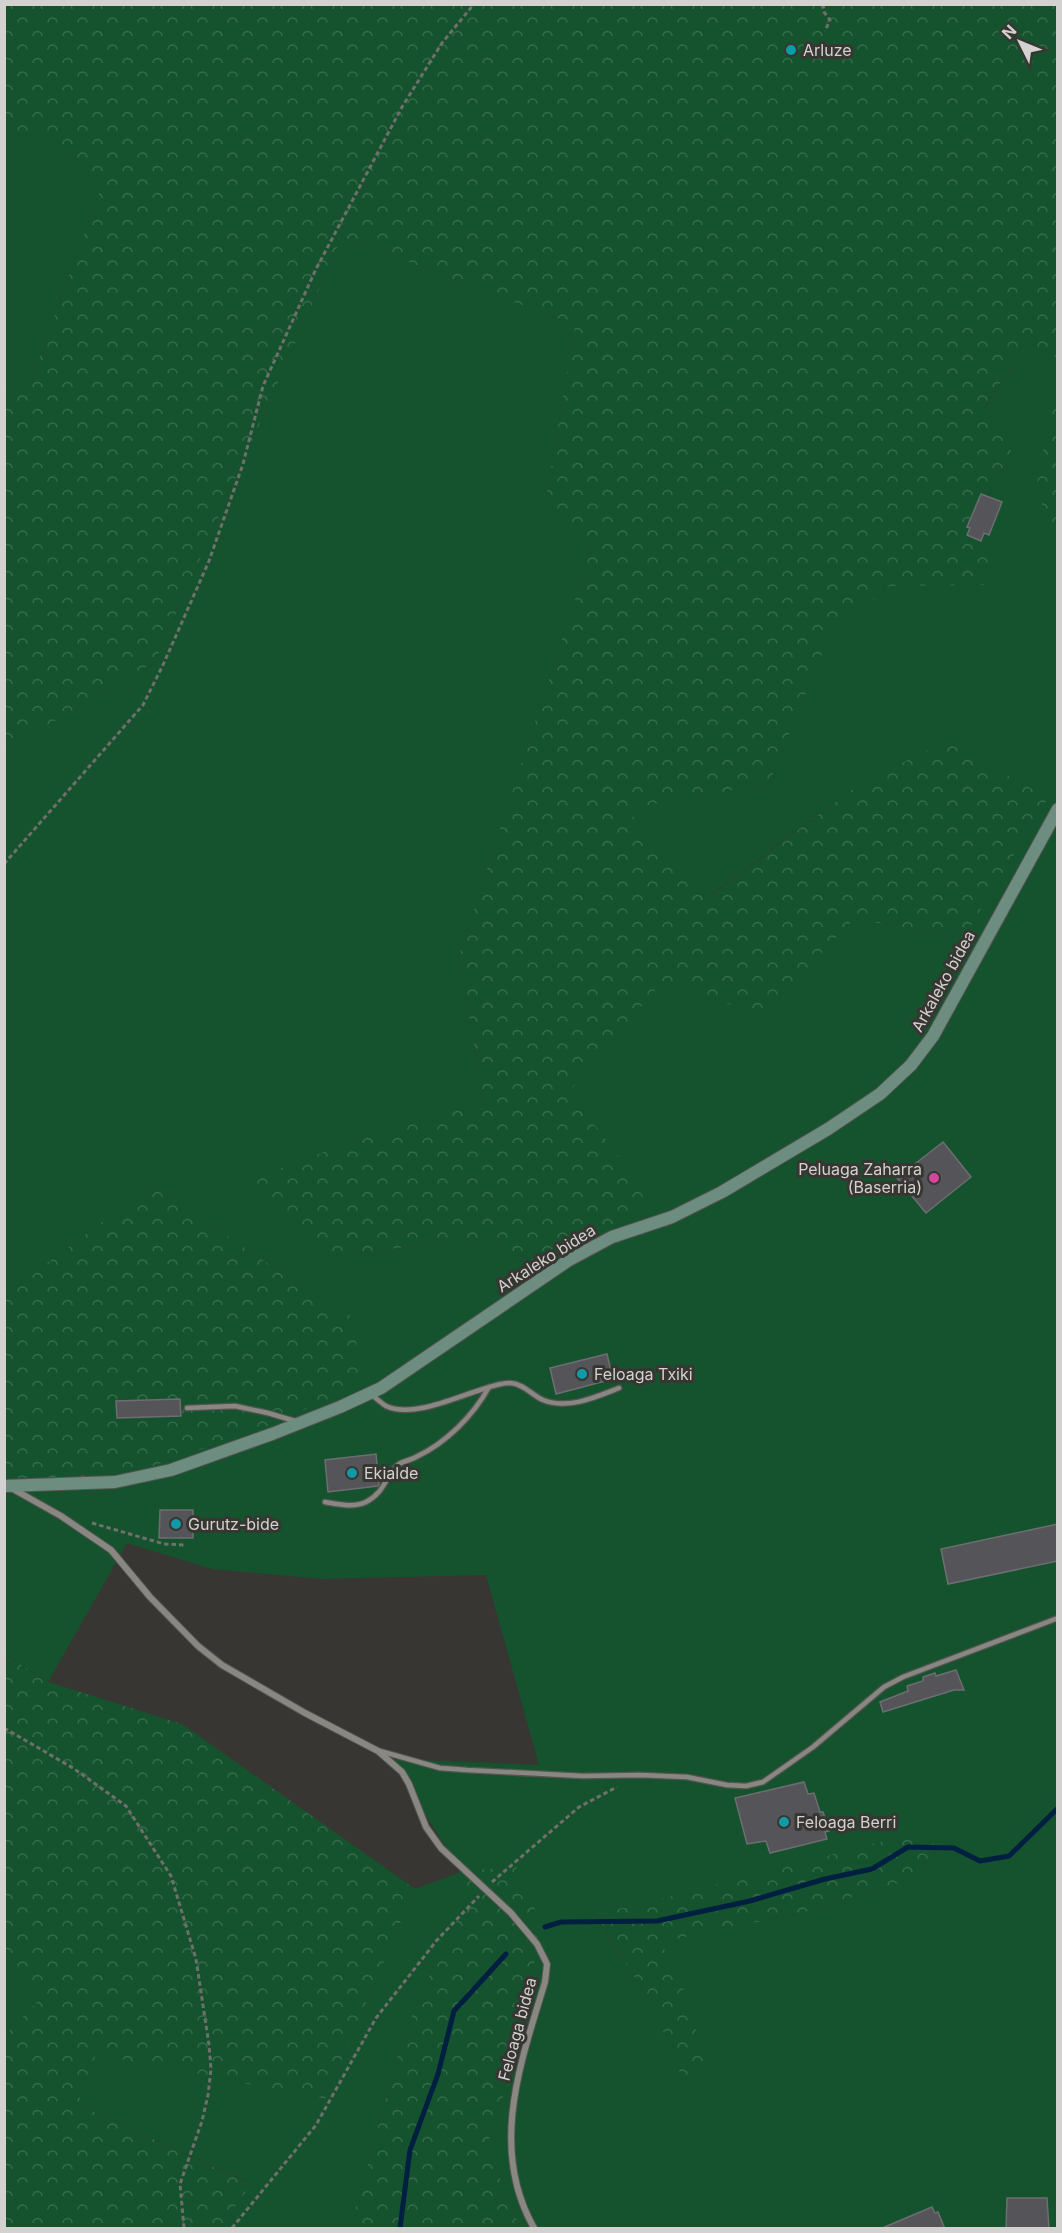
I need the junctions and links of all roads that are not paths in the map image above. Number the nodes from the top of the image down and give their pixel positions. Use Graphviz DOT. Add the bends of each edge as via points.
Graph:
graph roads {
  1 [pos="1058,809"];
  2 [pos="489,1387"];
  3 [pos="619,1388"];
  4 [pos="370,1393"];
  5 [pos="187,1408"];
  6 [pos="300,1423"];
  7 [pos="6,1486"];
  8 [pos="325,1502"];
  9 [pos="1058,1618"];
  10 [pos="378,1751"];
  11 [pos="534,2229"];
  1 -- 4 [label="street, Arkaleko bidea" via="933,1036 880,1094 722,1192 672,1217 612,1237 569,1260"];
  2 -- 3 [label="lane" via="512,1383 543,1400 563,1403 591,1399"];
  2 -- 4 [label="lane" via="402,1410 386,1406"];
  2 -- 8 [label="lane" via="458,1427 436,1446 397,1465 383,1490 365,1503 347,1506"];
  4 -- 6 [label="street, Arkaleko bidea"];
  5 -- 6 [label="lane" via="235,1406"];
  6 -- 7 [label="street, Arkaleko bidea" via="171,1470 115,1482"];
  7 -- 10 [label="street, Feloaga bidea" via="61,1516 111,1550 150,1597 222,1665"];
  9 -- 10 [label="lane" via="884,1687 813,1747 763,1782 746,1786 687,1777 440,1768"];
  10 -- 11 [label="street, Feloaga bidea" via="402,1772 426,1827 441,1848 511,1913 537,1944 547,1964 514,2097 510,2136 521,2204"];
}
